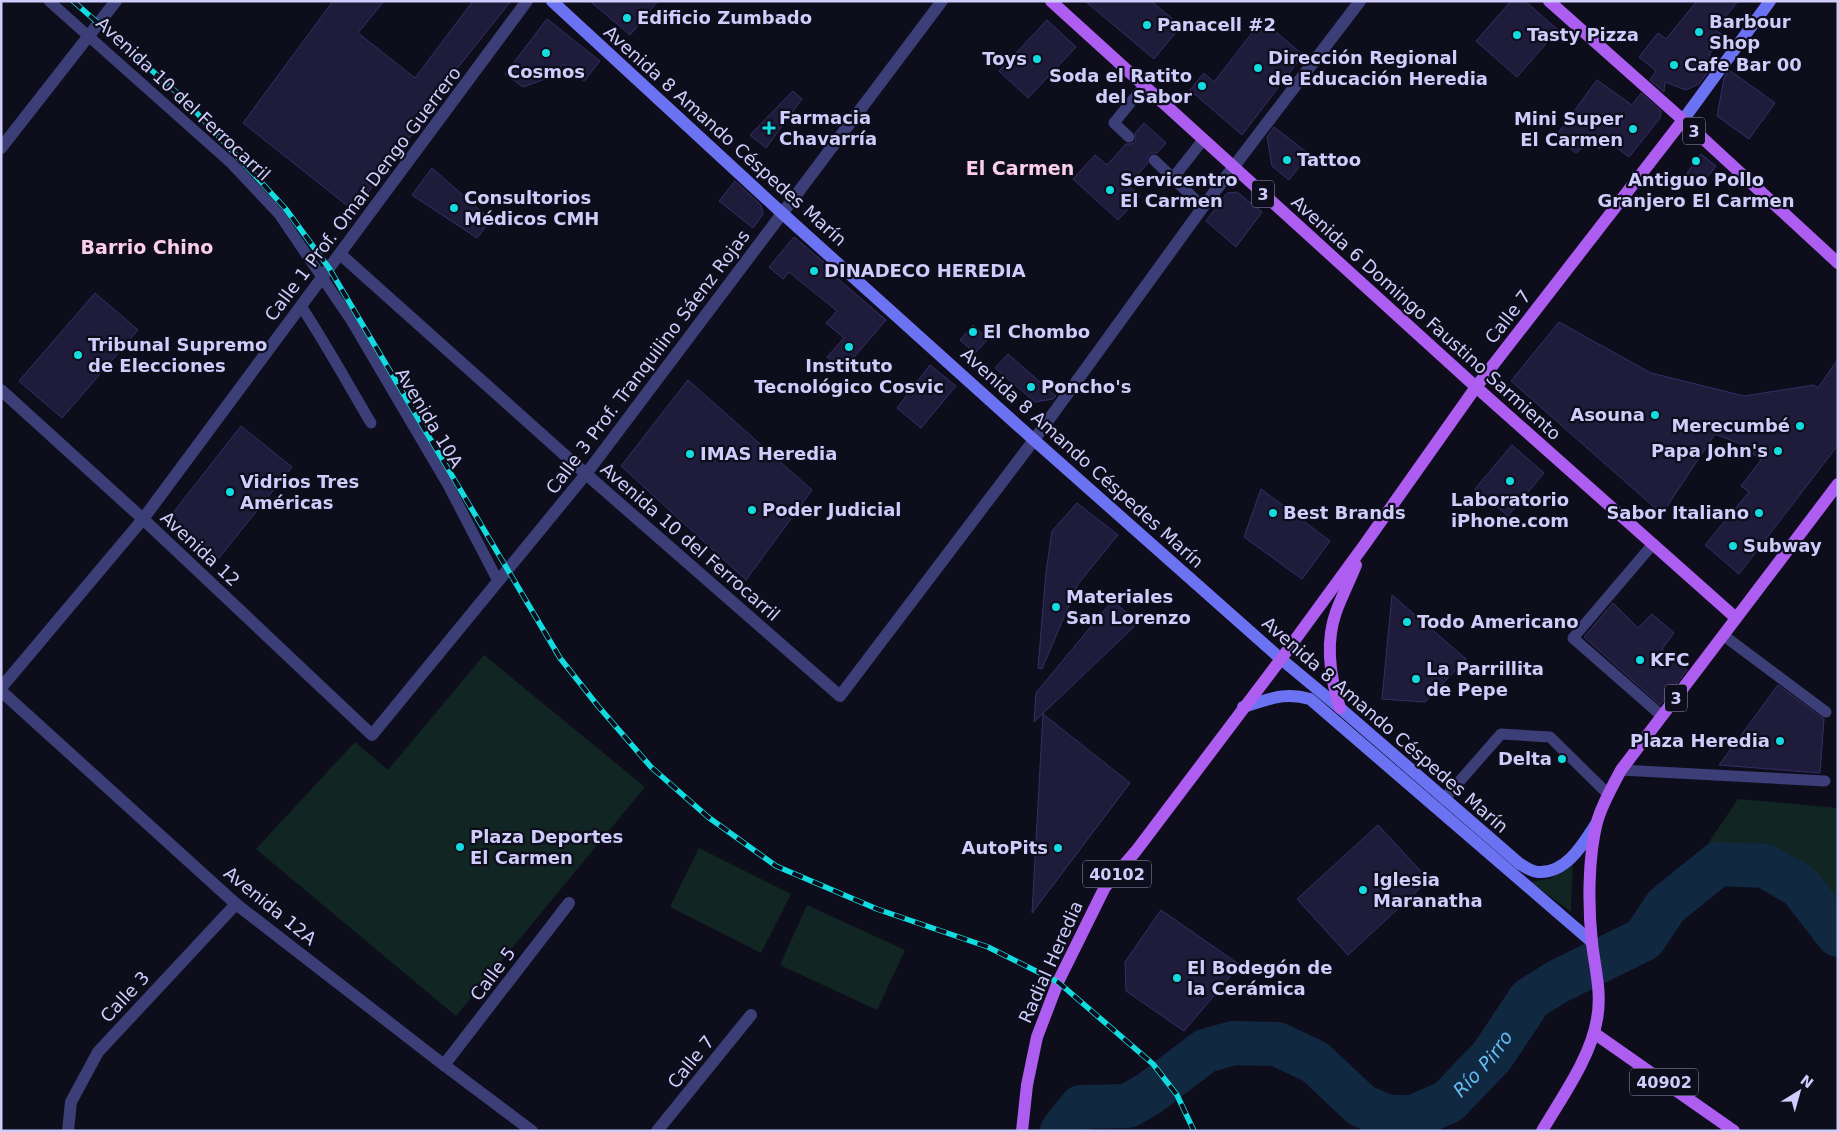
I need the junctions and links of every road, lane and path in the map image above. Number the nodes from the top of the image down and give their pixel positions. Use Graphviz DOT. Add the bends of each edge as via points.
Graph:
graph roads {
  1 [pos="49,1"];
  2 [pos="116,1"];
  3 [pos="527,1"];
  4 [pos="552,1"];
  5 [pos="942,1"];
  6 [pos="1051,1"];
  7 [pos="1360,1"];
  8 [pos="1549,1"];
  9 [pos="1770,1"];
  10 [pos="89,36"];
  11 [pos="1144,86"];
  12 [pos="1683,120"];
  13 [pos="1129,137"];
  14 [pos="1203,140"];
  15 [pos="2,145"];
  16 [pos="1154,160"];
  17 [pos="1234,168"];
  18 [pos="1173,178"];
  19 [pos="1203,207"];
  20 [pos="783,214"];
  21 [pos="340,254"];
  22 [pos="1838,263"];
  23 [pos="322,277"];
  24 [pos="301,306"];
  25 [pos="1476,388"];
  26 [pos="1,390"];
  27 [pos="371,424"];
  28 [pos="1034,440"];
  29 [pos="586,474"];
  30 [pos="1838,484"];
  31 [pos="143,519"];
  32 [pos="1365,544"];
  33 [pos="1652,544"];
  34 [pos="498,581"];
  35 [pos="1736,618"];
  36 [pos="1723,635"];
  37 [pos="1281,659"];
  38 [pos="1,689"];
  39 [pos="1243,708"];
  40 [pos="1340,708"];
  41 [pos="1826,712"];
  42 [pos="1662,716"];
  43 [pos="372,735"];
  44 [pos="1621,770"];
  45 [pos="1825,781"];
  46 [pos="1608,794"];
  47 [pos="1444,799"];
  48 [pos="1597,822"];
  49 [pos="569,903"];
  50 [pos="236,904"];
  51 [pos="1592,945"];
  52 [pos="751,1016"];
  53 [pos="1594,1033"];
  54 [pos="444,1065"];
  55 [pos="1022,1127"];
  56 [pos="68,1131"];
  57 [pos="532,1131"];
  58 [pos="657,1131"];
  59 [pos="1542,1131"];
  60 [pos="1734,1131"];
  1 -- 10 [label="lane, Avenida 10 del Ferrocarril"];
  2 -- 10 [label="street"];
  3 -- 21 [label="street, Calle 1 Prof. Omar Dengo Guerrero"];
  4 -- 20 [label="street, Avenida 8 Amando Céspedes Marín"];
  5 -- 20 [label="street, Calle 3 Prof. Tranquilino Sáenz Rojas"];
  6 -- 11 [label="main road, Avenida 6 Domingo Faustino Sarmiento / 3"];
  7 -- 17 [label="street"];
  8 -- 12 [label="main road, 3"];
  9 -- 12 [label="street, Calle 7"];
  10 -- 15 [label="street"];
  10 -- 23 [label="lane, Avenida 10 del Ferrocarril" via="231,163 279,214"];
  11 -- 13 [label="lane" via="1114,123"];
  11 -- 14 [label="main road, Avenida 6 Domingo Faustino Sarmiento / 3"];
  12 -- 22 [label="main road, 3"];
  12 -- 25 [label="main road, Calle 7"];
  14 -- 17 [label="main road, Avenida 6 Domingo Faustino Sarmiento / 3"];
  14 -- 18 [label="lane"];
  16 -- 18 [label="lane"];
  17 -- 19 [label="street"];
  17 -- 25 [label="main road, Avenida 6 Domingo Faustino Sarmiento / 3"];
  18 -- 19 [label="lane"];
  19 -- 28 [label="street"];
  20 -- 28 [label="street, Avenida 8 Amando Céspedes Marín"];
  20 -- 29 [label="street, Calle 3 Prof. Tranquilino Sáenz Rojas"];
  21 -- 23 [label="street, Calle 1 Prof. Omar Dengo Guerrero"];
  21 -- 29 [label="street, Avenida 10 del Ferrocarril"];
  23 -- 24 [label="street, Calle 1 Prof. Omar Dengo Guerrero"];
  23 -- 34 [label="lane, Avenida 10A" via="351,320 448,485"];
  24 -- 27 [label="lane"];
  24 -- 31 [label="street, Calle 1 Prof. Omar Dengo Guerrero"];
  25 -- 32 [label="main road, Calle 7"];
  25 -- 33 [label="main road, Avenida 6 Domingo Faustino Sarmiento / 3"];
  26 -- 31 [label="street, Avenida 12"];
  28 -- 29 [label="street, Avenida 10 del Ferrocarril" via="840,696"];
  28 -- 37 [label="street, Avenida 8 Amando Céspedes Marín"];
  29 -- 34 [label="street, Calle 3 Prof. Tranquilino Sáenz Rojas"];
  30 -- 35 [label="main road, 3"];
  31 -- 38 [label="street, Calle 1 Prof. Omar Dengo Guerrero"];
  31 -- 43 [label="street, Avenida 12"];
  32 -- 37 [label="main road, Calle 7"];
  32 -- 40 [label="main road" via="1336,613 1331,640 1332,686"];
  33 -- 35 [label="main road, Avenida 6 Domingo Faustino Sarmiento / 3"];
  33 -- 42 [label="lane" via="1573,638"];
  34 -- 43 [label="street, Calle 3 Prof. Tranquilino Sáenz Rojas"];
  35 -- 36 [label="main road, 3"];
  36 -- 41 [label="lane"];
  36 -- 42 [label="main road, 3"];
  37 -- 39 [label="main road, Radial Heredia / 40102"];
  37 -- 40 [label="street, Avenida 8 Amando Céspedes Marín"];
  38 -- 50 [label="street, Avenida 12A"];
  39 -- 51 [label="street, Avenida 8 Amando Céspedes Marín" via="1282,695 1296,694 1310,699"];
  39 -- 55 [label="main road, Radial Heredia / 40102" via="1101,896 1058,982 1037,1037"];
  40 -- 47 [label="street, Avenida 8 Amando Céspedes Marín"];
  42 -- 44 [label="main road, 3"];
  44 -- 45 [label="lane"];
  44 -- 46 [label="main road, 3"];
  46 -- 47 [label="lane" via="1550,737 1501,734"];
  46 -- 48 [label="main road, 3"];
  47 -- 48 [label="street, Avenida 8 Amando Céspedes Marín" via="1520,864 1536,872 1550,871 1577,852"];
  48 -- 51 [label="main road, 3" via="1590,867"];
  49 -- 54 [label="street, Calle 5"];
  50 -- 54 [label="street, Avenida 12A"];
  50 -- 56 [label="street, Calle 3" via="98,1052 71,1102"];
  51 -- 53 [label="main road, 3" via="1600,1001"];
  52 -- 58 [label="street, Calle 7"];
  53 -- 59 [label="main road, 3" via="1584,1058"];
  53 -- 60 [label="main road, 40902"];
  54 -- 57 [label="street, Avenida 12A"];
}
